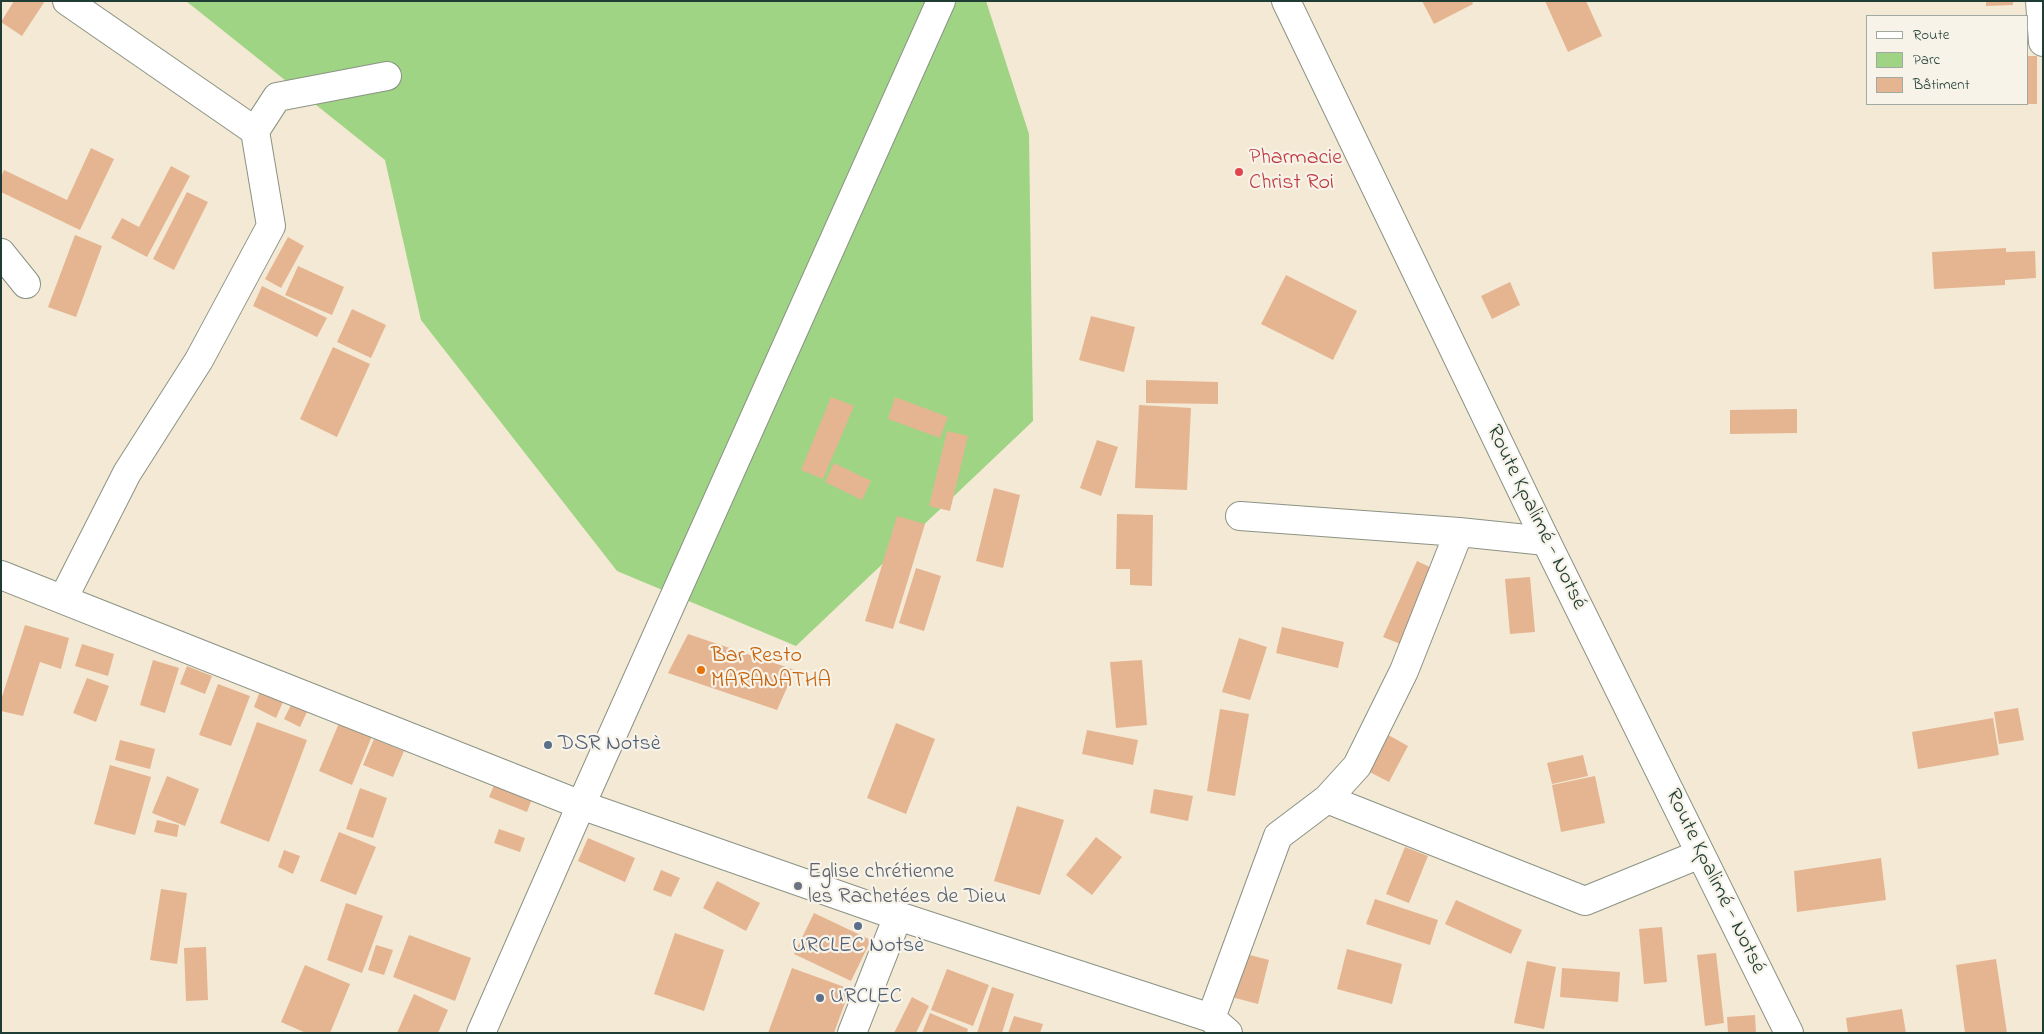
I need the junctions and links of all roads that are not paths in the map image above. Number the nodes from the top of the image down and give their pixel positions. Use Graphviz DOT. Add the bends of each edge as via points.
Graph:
graph roads {
  1 [pos="67,1"];
  2 [pos="941,1"];
  3 [pos="1286,1"];
  4 [pos="2040,1"];
  5 [pos="2043,42"];
  6 [pos="387,76"];
  7 [pos="255,131"];
  8 [pos="1,253"];
  9 [pos="26,284"];
  10 [pos="1240,516"];
  11 [pos="1459,532"];
  12 [pos="1546,541"];
  13 [pos="1,575"];
  14 [pos="63,599"];
  15 [pos="1327,799"];
  16 [pos="581,805"];
  17 [pos="1700,854"];
  18 [pos="898,916"];
  19 [pos="1219,1025"];
  20 [pos="481,1033"];
  21 [pos="852,1033"];
  22 [pos="1789,1033"];
  1 -- 7 [label="street"];
  2 -- 16 [label="street"];
  3 -- 12 [label="street, Route Kpalimé - Notsé"];
  4 -- 5 [label="street"];
  6 -- 7 [label="street" via="277,97"];
  7 -- 14 [label="street" via="272,226 199,360 127,473"];
  8 -- 9 [label="street"];
  10 -- 11 [label="street"];
  11 -- 12 [label="street"];
  11 -- 15 [label="street" via="1404,671 1366,749 1357,766"];
  12 -- 17 [label="street, Route Kpalimé - Notsé"];
  13 -- 14 [label="street"];
  14 -- 16 [label="street"];
  15 -- 17 [label="street" via="1585,902"];
  15 -- 19 [label="street" via="1278,836"];
  16 -- 18 [label="street"];
  16 -- 20 [label="street"];
  17 -- 22 [label="street, Route Kpalimé - Notsé"];
  18 -- 19 [label="street"];
  18 -- 21 [label="street"];
}
